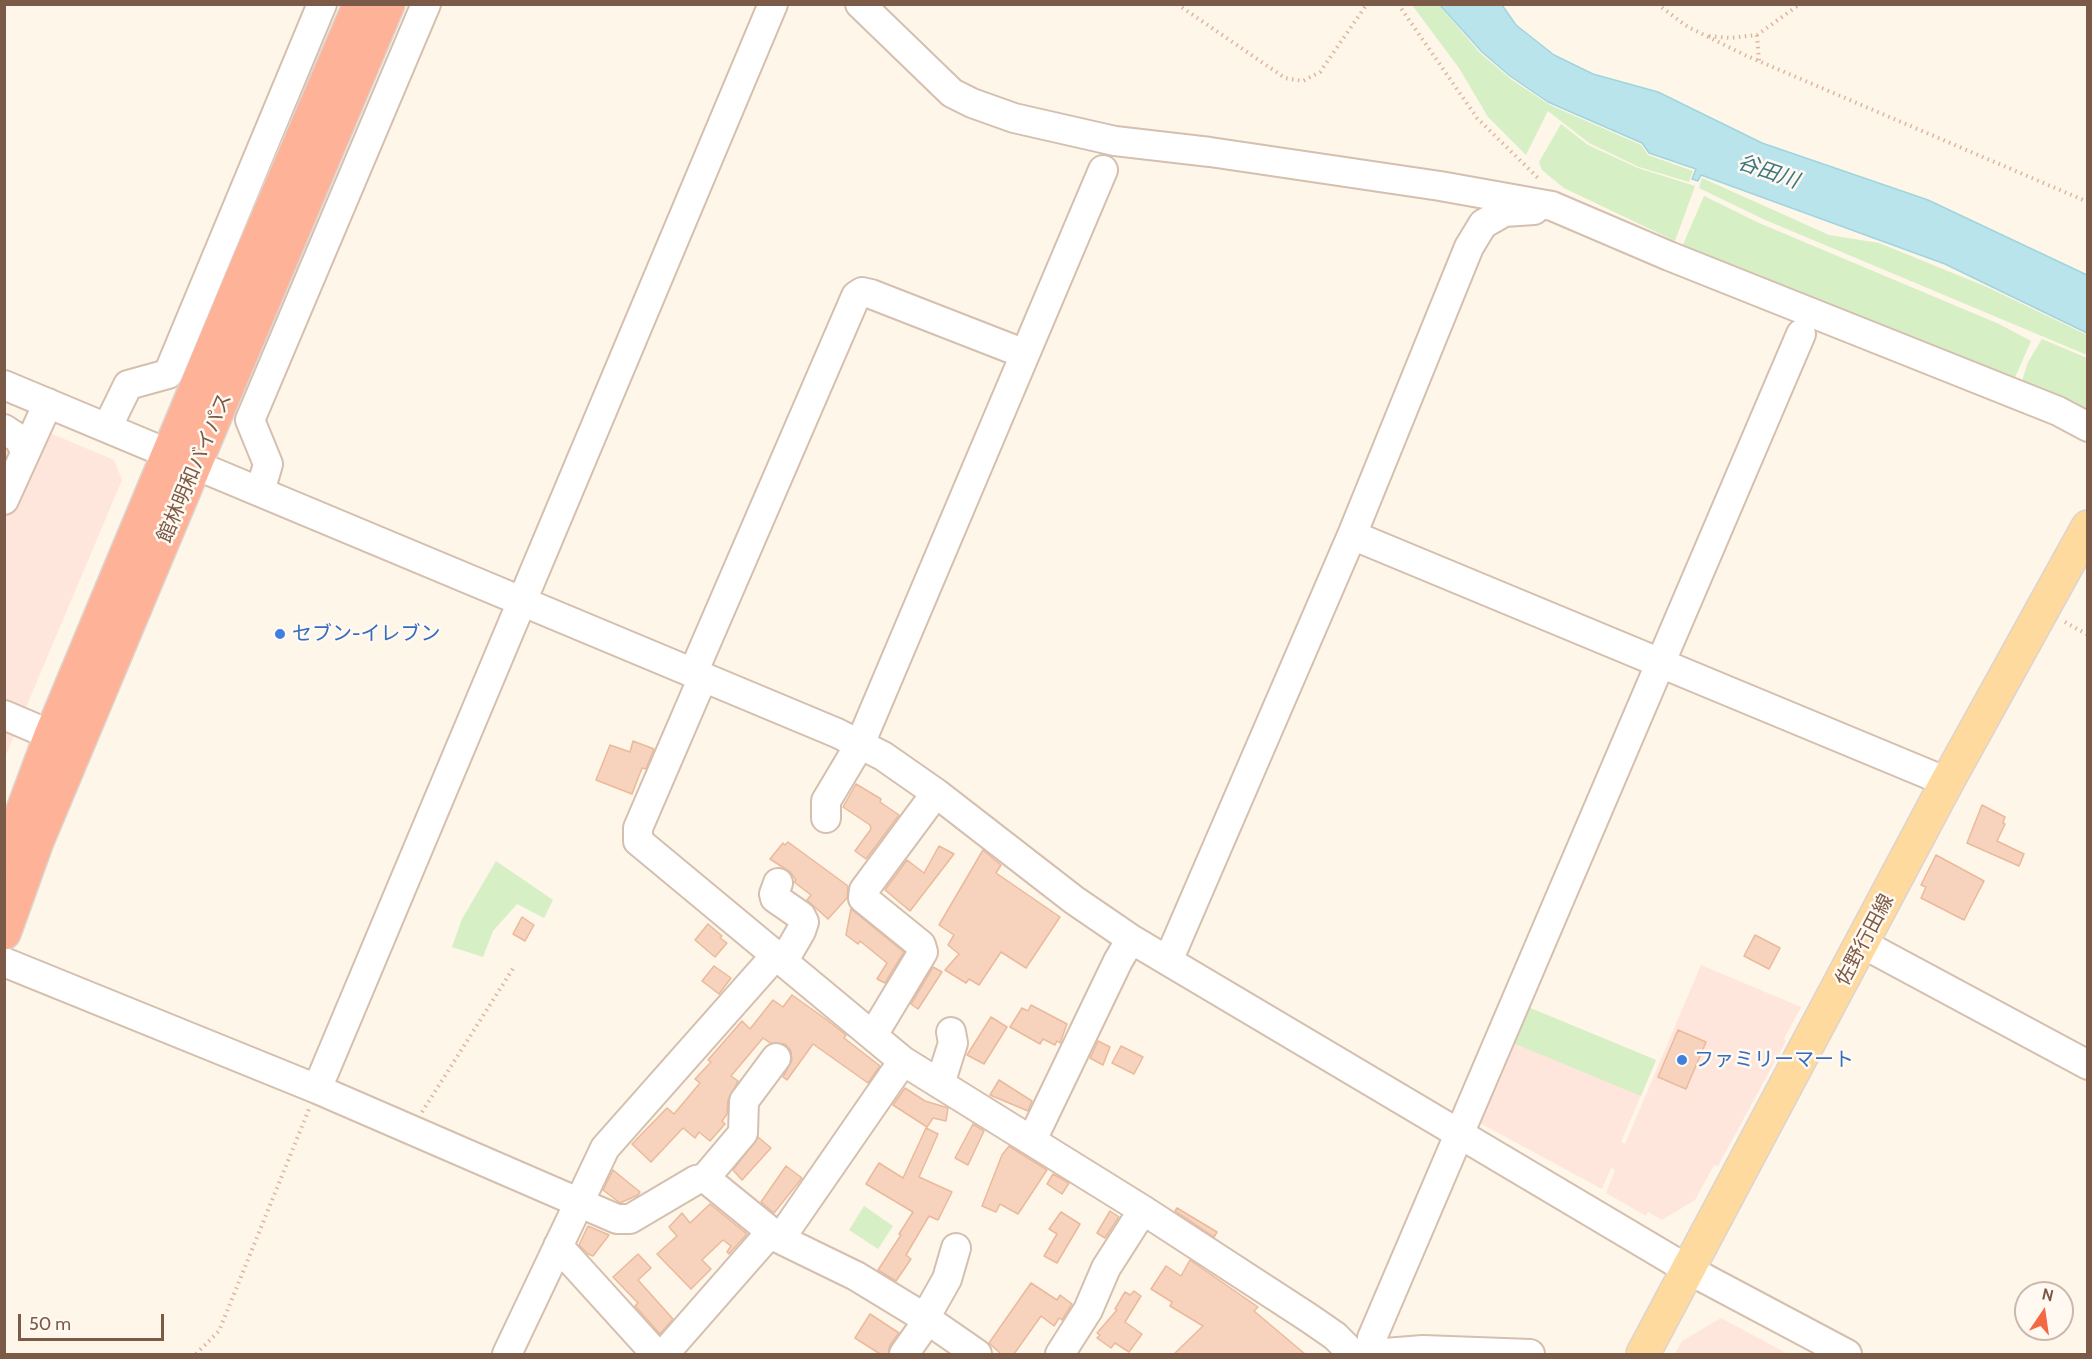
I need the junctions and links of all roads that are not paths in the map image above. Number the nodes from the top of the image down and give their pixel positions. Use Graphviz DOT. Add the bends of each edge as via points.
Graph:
graph roads {
  1 [pos="322,4"];
  2 [pos="360,4"];
  3 [pos="388,4"];
  4 [pos="426,4"];
  5 [pos="773,4"];
  6 [pos="860,4"];
  7 [pos="1103,170"];
  8 [pos="1552,206"];
  9 [pos="1801,334"];
  10 [pos="1025,354"];
  11 [pos="4,385"];
  12 [pos="48,403"];
  13 [pos="2088,427"];
  14 [pos="107,428"];
  15 [pos="4,429"];
  16 [pos="25,451"];
  17 [pos="183,460"];
  18 [pos="260,492"];
  19 [pos="4,500"];
  20 [pos="2088,527"];
  21 [pos="1352,535"];
  22 [pos="524,601"];
  23 [pos="1659,664"];
  24 [pos="698,675"];
  25 [pos="11,718"];
  26 [pos="51,735"];
  27 [pos="860,744"];
  28 [pos="1947,782"];
  29 [pos="936,793"];
  30 [pos="826,818"];
  31 [pos="4,861"];
  32 [pos="778,883"];
  33 [pos="4,933"];
  34 [pos="1131,939"];
  35 [pos="1863,944"];
  36 [pos="779,959"];
  37 [pos="1168,961"];
  38 [pos="4,962"];
  39 [pos="951,1032"];
  40 [pos="873,1035"];
  41 [pos="776,1058"];
  42 [pos="903,1061"];
  43 [pos="2088,1065"];
  44 [pos="940,1084"];
  45 [pos="317,1089"];
  46 [pos="1459,1134"];
  47 [pos="1032,1140"];
  48 [pos="705,1178"];
  49 [pos="578,1203"];
  50 [pos="1143,1210"];
  51 [pos="775,1235"];
  52 [pos="558,1245"];
  53 [pos="956,1248"];
  54 [pos="1687,1269"];
  55 [pos="927,1319"];
  56 [pos="507,1354"];
  57 [pos="656,1354"];
  58 [pos="664,1354"];
  59 [pos="904,1354"];
  60 [pos="977,1354"];
  61 [pos="1060,1354"];
  62 [pos="1366,1354"];
  63 [pos="1530,1354"];
  64 [pos="1643,1354"];
  65 [pos="1847,1354"];
  1 -- 14 [label="street" via="168,374 128,385"];
  2 -- 17 [label="highway, 館林明和バイパス"];
  3 -- 17 [label="highway, 館林明和バイパス"];
  4 -- 18 [label="street" via="250,420 268,464"];
  5 -- 22 [label="street"];
  6 -- 8 [label="street" via="952,93 1014,118 1114,141 1429,184"];
  7 -- 10 [label="street"];
  8 -- 13 [label="street" via="2058,411"];
  8 -- 21 [label="street" via="1504,212 1483,224 1468,247"];
  9 -- 23 [label="street"];
  10 -- 24 [label="street" via="871,294 862,292 856,296"];
  10 -- 27 [label="street"];
  11 -- 12 [label="street"];
  12 -- 14 [label="street"];
  12 -- 16 [label="street"];
  14 -- 17 [label="street"];
  15 -- 16 [label="street" via="19,439"];
  16 -- 19 [label="street"];
  17 -- 18 [label="street"];
  17 -- 26 [label="highway, 館林明和バイパス"];
  17 -- 33 [label="highway, 館林明和バイパス"];
  18 -- 22 [label="street"];
  20 -- 28 [label="main road, 佐野行田線"];
  21 -- 23 [label="street"];
  21 -- 37 [label="street"];
  22 -- 24 [label="street"];
  22 -- 45 [label="street"];
  23 -- 28 [label="street"];
  23 -- 46 [label="street"];
  24 -- 27 [label="street"];
  24 -- 36 [label="street" via="638,828 638,841"];
  25 -- 26 [label="street"];
  26 -- 31 [label="highway, 館林明和バイパス"];
  27 -- 29 [label="street"];
  27 -- 30 [label="street" via="826,801"];
  28 -- 35 [label="main road, 佐野行田線"];
  29 -- 34 [label="street"];
  29 -- 40 [label="street" via="864,890 863,898 921,945 928,942"];
  32 -- 36 [label="street" via="775,898 804,922"];
  34 -- 37 [label="street"];
  34 -- 47 [label="street"];
  35 -- 43 [label="street"];
  35 -- 54 [label="main road, 佐野行田線"];
  36 -- 40 [label="street"];
  36 -- 49 [label="street" via="605,1148"];
  37 -- 46 [label="street"];
  38 -- 45 [label="street"];
  39 -- 44 [label="street" via="952,1043"];
  40 -- 42 [label="street"];
  41 -- 48 [label="street" via="744,1101 743,1133"];
  42 -- 44 [label="street"];
  42 -- 51 [label="street"];
  44 -- 47 [label="street"];
  45 -- 49 [label="street"];
  46 -- 54 [label="street"];
  46 -- 62 [label="street"];
  47 -- 50 [label="street"];
  48 -- 49 [label="street" via="630,1219 617,1219"];
  48 -- 51 [label="street"];
  49 -- 52 [label="street"];
  50 -- 61 [label="street" via="1106,1268 1088,1310"];
  50 -- 62 [label="street"];
  51 -- 55 [label="street" via="862,1265"];
  51 -- 58 [label="street"];
  52 -- 56 [label="street"];
  52 -- 57 [label="street"];
  53 -- 55 [label="street" via="947,1279"];
  54 -- 64 [label="main road, 佐野行田線"];
  54 -- 65 [label="street"];
  55 -- 59 [label="street"];
  55 -- 60 [label="street"];
  62 -- 63 [label="street" via="1424,1350"];
}
